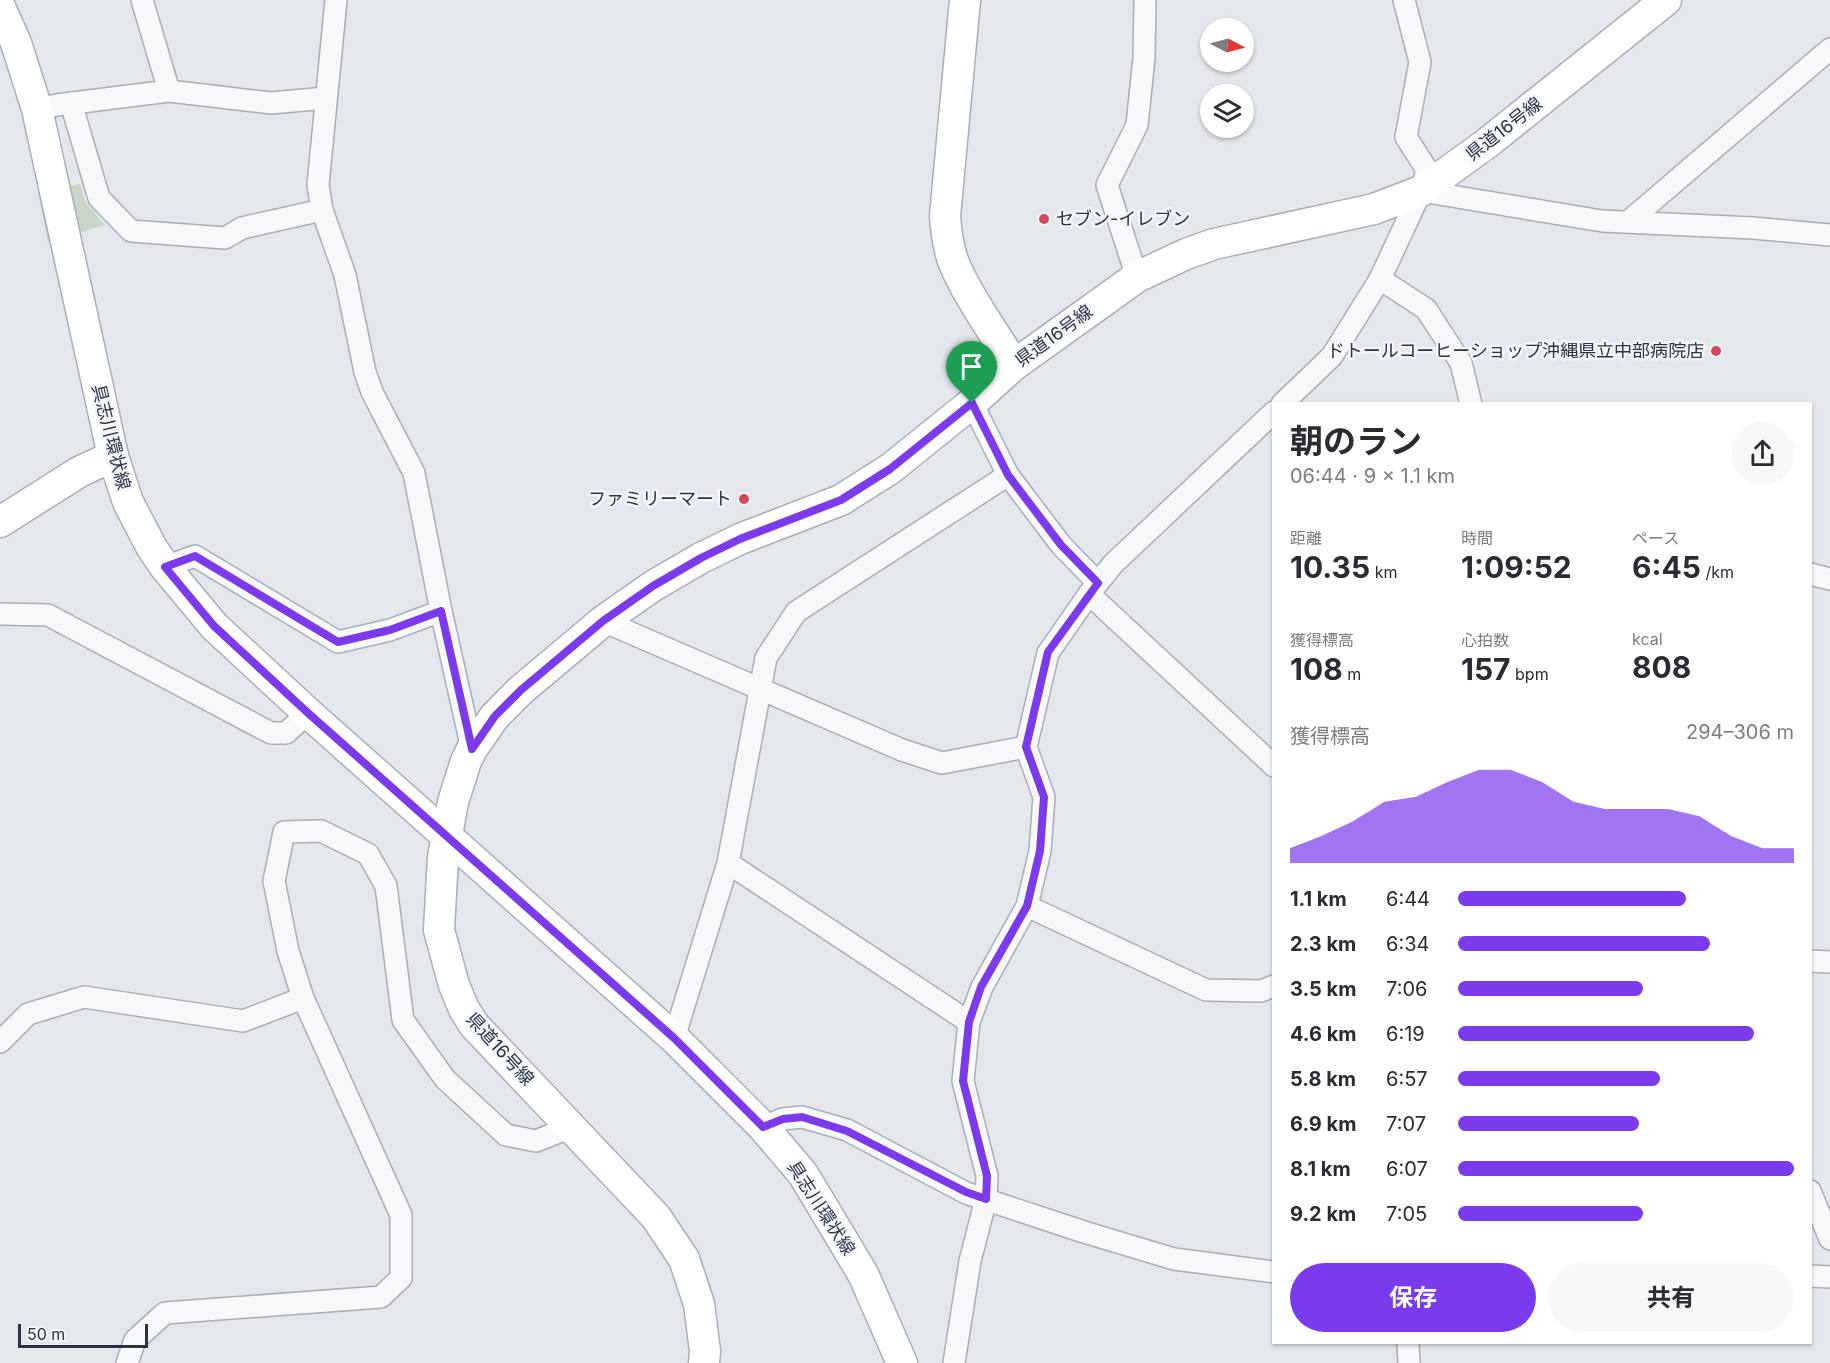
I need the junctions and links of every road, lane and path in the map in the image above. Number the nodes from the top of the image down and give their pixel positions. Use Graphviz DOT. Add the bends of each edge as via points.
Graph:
graph roads {
  1 [pos="142,0"];
  2 [pos="336,0"];
  3 [pos="965,0"];
  4 [pos="1145,0"];
  5 [pos="1404,0"];
  6 [pos="1666,0"];
  7 [pos="0,7"];
  8 [pos="1830,48"];
  9 [pos="169,91"];
  10 [pos="326,98"];
  11 [pos="71,103"];
  12 [pos="37,109"];
  13 [pos="1421,191"];
  14 [pos="322,210"];
  15 [pos="1629,221"];
  16 [pos="1830,235"];
  17 [pos="1137,277"];
  18 [pos="1380,279"];
  19 [pos="1014,365"];
  20 [pos="1284,402"];
  21 [pos="1471,402"];
  22 [pos="972,403"];
  23 [pos="1272,414"];
  24 [pos="113,456"];
  25 [pos="1008,475"];
  26 [pos="0,522"];
  27 [pos="165,567"];
  28 [pos="1812,574"];
  29 [pos="1830,579"];
  30 [pos="1093,588"];
  31 [pos="441,611"];
  32 [pos="0,614"];
  33 [pos="603,621"];
  34 [pos="761,690"];
  35 [pos="308,713"];
  36 [pos="1026,747"];
  37 [pos="472,749"];
  38 [pos="1272,764"];
  39 [pos="447,835"];
  40 [pos="728,863"];
  41 [pos="1027,906"];
  42 [pos="1812,961"];
  43 [pos="1830,962"];
  44 [pos="1272,987"];
  45 [pos="303,998"];
  46 [pos="969,1022"];
  47 [pos="674,1038"];
  48 [pos="0,1042"];
  49 [pos="571,1127"];
  50 [pos="763,1127"];
  51 [pos="1812,1196"];
  52 [pos="986,1199"];
  53 [pos="1830,1239"];
  54 [pos="1272,1272"];
  55 [pos="1812,1276"];
  56 [pos="1830,1277"];
  57 [pos="1408,1344"];
  58 [pos="127,1363"];
  59 [pos="704,1363"];
  60 [pos="902,1363"];
  61 [pos="954,1363"];
  62 [pos="1409,1363"];
  1 -- 9 [label="street"];
  2 -- 10 [label="street"];
  3 -- 19 [label="main road" via="945,216 947,241 962,278"];
  4 -- 17 [label="street" via="1137,125 1107,185"];
  5 -- 13 [label="street" via="1420,63 1406,137 1427,170"];
  6 -- 13 [label="main road, 県道16号線"];
  7 -- 12 [label="main road, 具志川環状線"];
  8 -- 15 [label="street"];
  9 -- 10 [label="street" via="271,104"];
  9 -- 11 [label="street"];
  10 -- 14 [label="street" via="318,185"];
  11 -- 12 [label="street"];
  11 -- 14 [label="street" via="99,198 131,231 225,238 242,228"];
  12 -- 24 [label="main road, 具志川環状線"];
  13 -- 15 [label="street" via="1602,221"];
  13 -- 17 [label="main road, 県道16号線" via="1374,210 1214,244"];
  13 -- 18 [label="street"];
  14 -- 31 [label="street" via="345,275 365,372 414,473"];
  15 -- 16 [label="street"];
  17 -- 19 [label="main road, 県道16号線"];
  18 -- 20 [label="street" via="1332,356"];
  18 -- 21 [label="street" via="1426,309 1461,363"];
  19 -- 22 [label="main road, 県道16号線"];
  22 -- 25 [label="street"];
  22 -- 33 [label="main road, 県道16号線" via="890,469 841,500 701,558"];
  23 -- 30 [label="street" via="1113,564"];
  24 -- 26 [label="main road" via="79,472"];
  24 -- 27 [label="main road, 具志川環状線" via="128,502"];
  25 -- 30 [label="street"];
  25 -- 34 [label="street" via="796,612 766,658"];
  27 -- 31 [label="street" via="195,556 338,642 390,630"];
  27 -- 35 [label="main road, 具志川環状線" via="214,626"];
  28 -- 29 [label="street"];
  30 -- 36 [label="street" via="1048,652"];
  30 -- 38 [label="street"];
  31 -- 37 [label="street"];
  32 -- 35 [label="street" via="48,615 271,734 286,733"];
  33 -- 34 [label="street"];
  33 -- 37 [label="main road, 県道16号線" via="521,690 495,716"];
  34 -- 36 [label="street" via="942,763"];
  34 -- 40 [label="street"];
  35 -- 39 [label="main road, 具志川環状線"];
  36 -- 41 [label="street" via="1044,797 1040,851"];
  37 -- 39 [label="main road, 県道16号線" via="460,776"];
  39 -- 47 [label="main road, 具志川環状線"];
  39 -- 49 [label="main road, 県道16号線" via="439,930 464,1009 474,1025"];
  40 -- 46 [label="street"];
  40 -- 47 [label="street"];
  41 -- 44 [label="street" via="1206,990 1261,991"];
  41 -- 46 [label="street" via="981,987"];
  42 -- 43 [label="street"];
  45 -- 48 [label="street" via="243,1021 84,998 28,1014"];
  45 -- 49 [label="street" via="288,951 274,881 284,832 321,831 368,855 386,886 403,1020 445,1078 506,1135 536,1141"];
  45 -- 58 [label="street" via="401,1215 401,1278 381,1296 165,1313 135,1340"];
  46 -- 52 [label="street" via="963,1081 987,1176"];
  47 -- 50 [label="main road, 具志川環状線"];
  49 -- 59 [label="main road, 県道16号線" via="656,1217 684,1259 699,1304"];
  50 -- 52 [label="street" via="802,1117 847,1131"];
  50 -- 60 [label="main road, 具志川環状線" via="803,1174 864,1274"];
  51 -- 53 [label="street"];
  52 -- 54 [label="street" via="1174,1259"];
  52 -- 61 [label="street" via="970,1261"];
  55 -- 56 [label="street"];
  57 -- 62 [label="street"];
}
